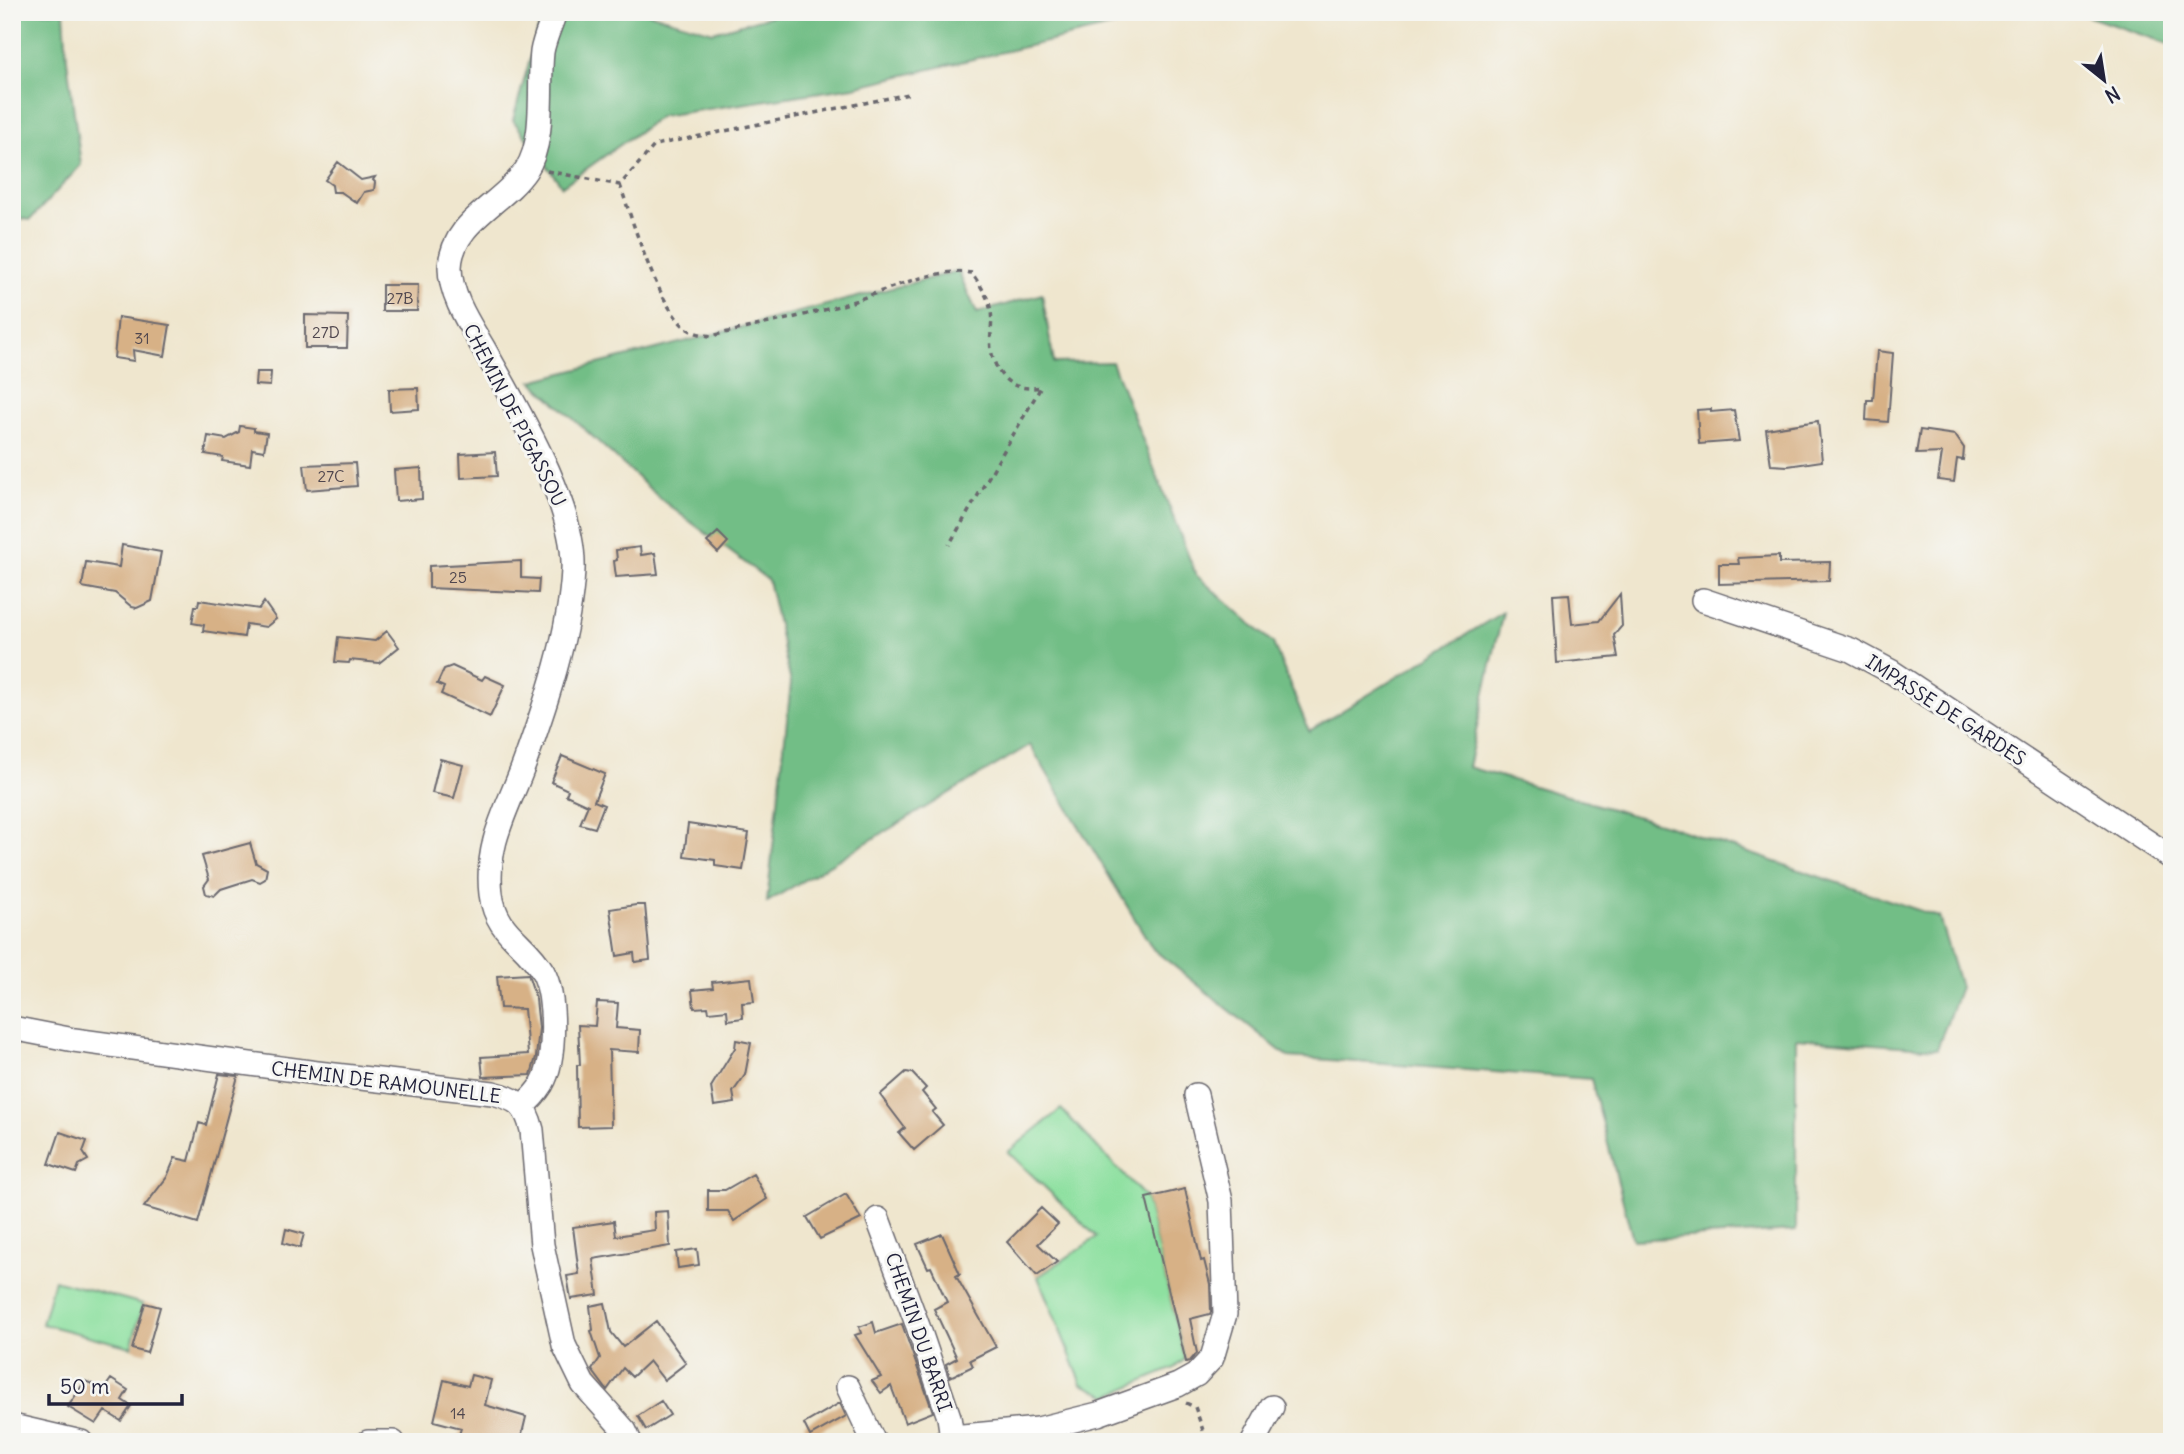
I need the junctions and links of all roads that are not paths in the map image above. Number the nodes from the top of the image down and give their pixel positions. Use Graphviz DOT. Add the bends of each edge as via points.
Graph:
graph roads {
  1 [pos="555,12"];
  2 [pos="1703,600"];
  3 [pos="2172,858"];
  4 [pos="12,1028"];
  5 [pos="1196,1095"];
  6 [pos="522,1107"];
  7 [pos="878,1219"];
  8 [pos="848,1387"];
  9 [pos="1272,1407"];
  10 [pos="12,1426"];
  11 [pos="947,1439"];
  12 [pos="81,1442"];
  13 [pos="368,1442"];
  14 [pos="393,1442"];
  15 [pos="630,1442"];
  16 [pos="874,1442"];
  17 [pos="1253,1442"];
  1 -- 6 [label="street, CHEMIN DE PIGASSOU" via="542,49 538,136 528,168 510,191 460,236 450,267 465,316 556,489 572,538 571,594 557,655 489,861 492,897 501,926 525,949 550,989 548,1065 543,1082"];
  2 -- 3 [label="street, IMPASSE DE GARDES" via="1851,650 1892,672"];
  4 -- 6 [label="street, CHEMIN DE RAMOUNELLE" via="317,1073 492,1093 509,1097"];
  5 -- 11 [label="street" via="1221,1201 1225,1314 1212,1358 1178,1385 1098,1414 1038,1429"];
  6 -- 15 [label="street, CHEMIN DE RAMOUNELLE" via="532,1129 542,1245 564,1345 583,1384"];
  7 -- 11 [label="street, CHEMIN DU BARRI" via="949,1417"];
  8 -- 16 [label="street"];
  9 -- 17 [label="street"];
  10 -- 12 [label="street"];
  13 -- 14 [label="street"];
}
